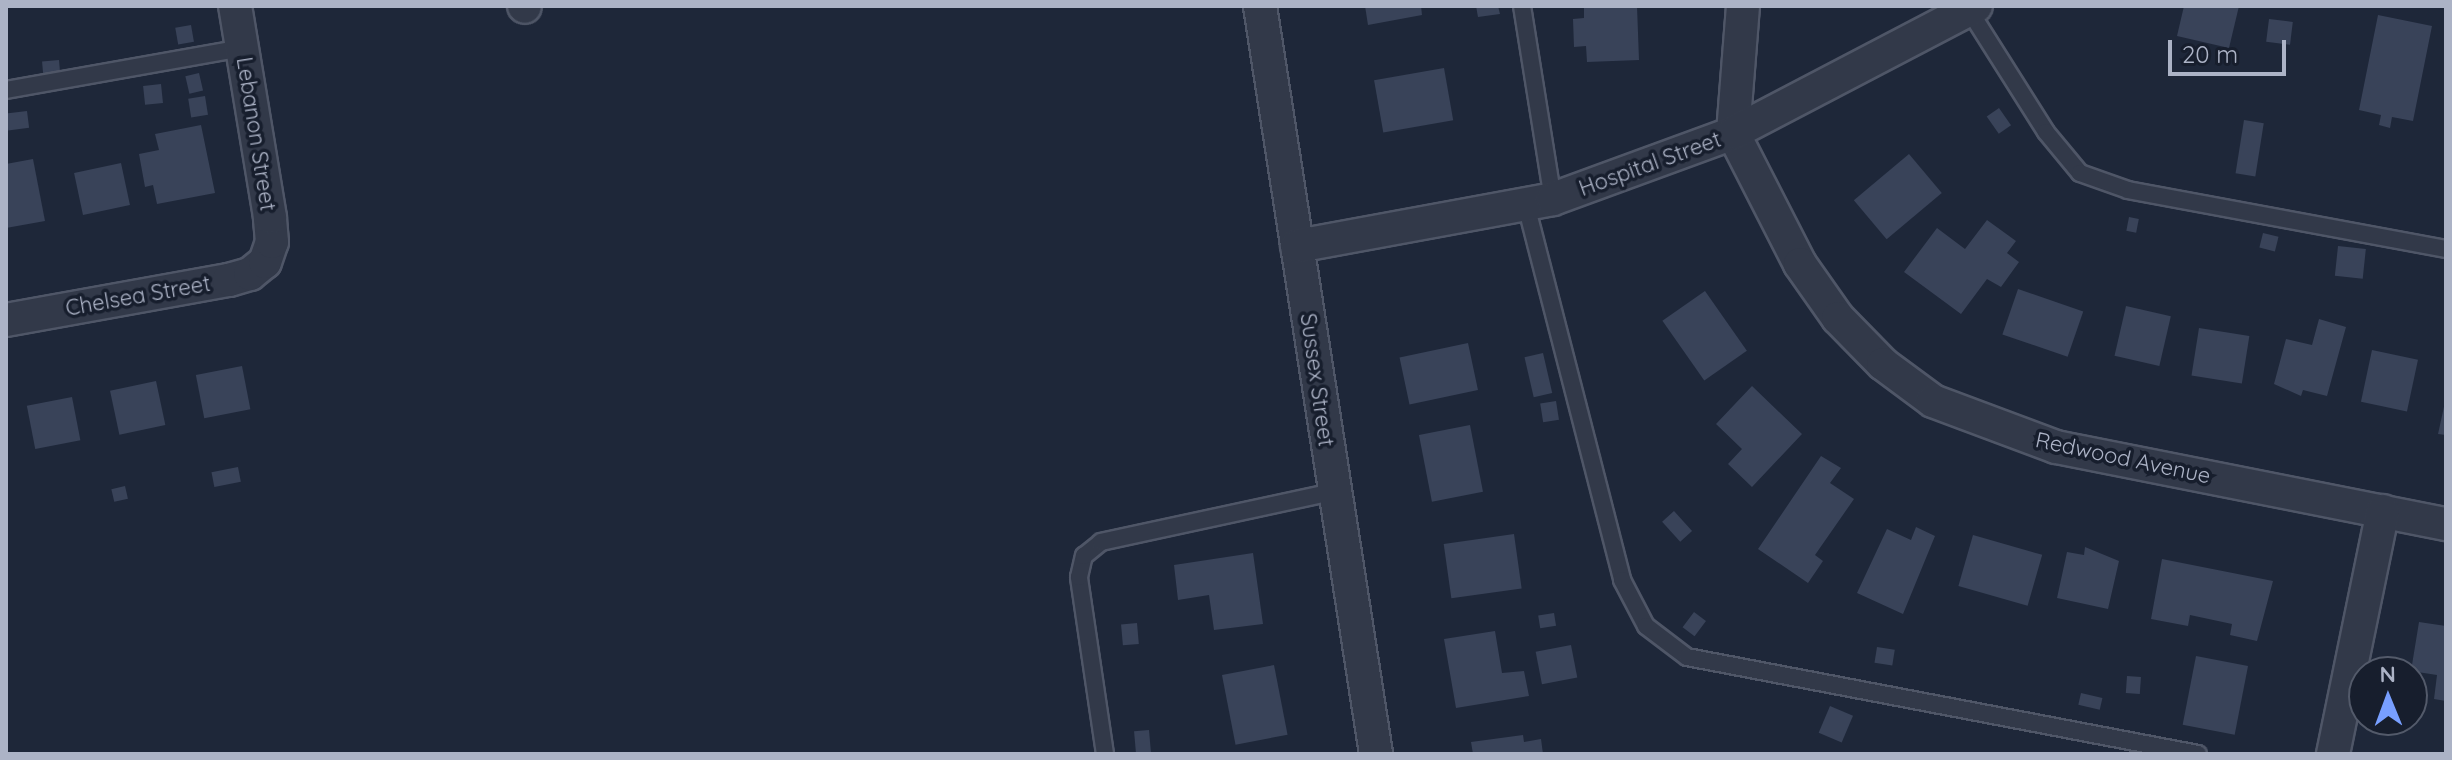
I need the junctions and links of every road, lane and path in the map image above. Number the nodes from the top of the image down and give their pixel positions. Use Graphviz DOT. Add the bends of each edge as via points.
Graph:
graph roads {
  1 [pos="235,6"];
  2 [pos="1260,6"];
  3 [pos="1522,6"];
  4 [pos="1743,6"];
  5 [pos="1973,8"];
  6 [pos="242,48"];
  7 [pos="6,90"];
  8 [pos="1733,133"];
  9 [pos="1540,202"];
  10 [pos="1297,246"];
  11 [pos="2446,249"];
  12 [pos="265,262"];
  13 [pos="6,320"];
  14 [pos="1333,492"];
  15 [pos="2383,511"];
  16 [pos="2446,524"];
  17 [pos="1105,754"];
  18 [pos="1376,754"];
  19 [pos="2198,754"];
  20 [pos="2333,754"];
  1 -- 6 [label="street, Lebanon Street"];
  2 -- 10 [label="street, Sussex Street"];
  3 -- 9 [label="lane"];
  4 -- 8 [label="street"];
  5 -- 8 [label="street, Hospital Street"];
  5 -- 11 [label="lane" via="2046,132 2080,173 2128,190"];
  6 -- 7 [label="lane"];
  6 -- 12 [label="street, Lebanon Street" via="270,217 272,242"];
  8 -- 9 [label="street, Hospital Street"];
  8 -- 15 [label="street, Redwood Avenue" via="1800,264 1838,318 1883,364 1933,401 2056,447"];
  9 -- 10 [label="street, Hospital Street"];
  9 -- 19 [label="lane" via="1622,580 1646,626 1687,657"];
  10 -- 14 [label="street, Sussex Street"];
  12 -- 13 [label="street, Chelsea Street" via="250,274 229,280"];
  14 -- 17 [label="lane" via="1101,542 1084,556 1079,577"];
  14 -- 18 [label="street, Sussex Street"];
  15 -- 16 [label="street, Redwood Avenue"];
  15 -- 20 [label="street"];
}
